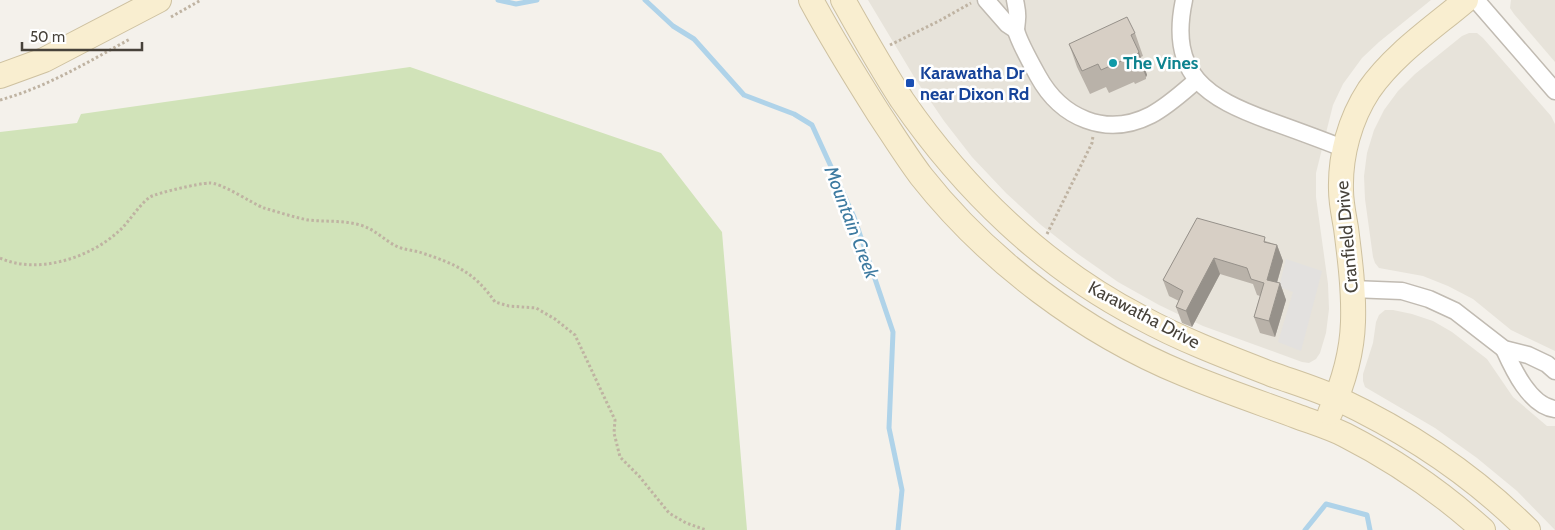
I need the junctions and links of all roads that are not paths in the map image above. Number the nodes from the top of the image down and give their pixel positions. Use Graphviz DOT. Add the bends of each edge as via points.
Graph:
graph roads {
  1 [pos="159,0"];
  2 [pos="811,0"];
  3 [pos="843,0"];
  4 [pos="986,0"];
  5 [pos="1015,0"];
  6 [pos="1184,0"];
  7 [pos="1466,0"];
  8 [pos="1476,0"];
  9 [pos="1016,30"];
  10 [pos="0,76"];
  11 [pos="1197,80"];
  12 [pos="1555,91"];
  13 [pos="1345,149"];
  14 [pos="1352,289"];
  15 [pos="1504,348"];
  16 [pos="1555,372"];
  17 [pos="1337,399"];
  18 [pos="1555,409"];
  19 [pos="1324,426"];
  20 [pos="1483,530"];
  21 [pos="1528,530"];
  1 -- 10 [label="main road" via="44,60"];
  2 -- 19 [label="main road, Karawatha Drive" via="856,78 921,176 1001,260 1084,322 1116,341 1182,374"];
  3 -- 17 [label="main road, Karawatha Drive" via="902,100 937,146 1013,230 1055,264 1100,295 1162,328"];
  4 -- 9 [label="street" via="1006,24"];
  5 -- 9 [label="street"];
  6 -- 11 [label="street" via="1181,14 1183,53"];
  7 -- 13 [label="main road, Cranfield Drive" via="1381,74 1359,107"];
  8 -- 12 [label="street"];
  9 -- 11 [label="street" via="1044,88 1066,110 1081,118 1120,124 1135,121 1152,114"];
  11 -- 13 [label="street" via="1229,105"];
  13 -- 14 [label="main road, Cranfield Drive" via="1341,191"];
  14 -- 15 [label="street" via="1402,291 1429,299 1455,311"];
  14 -- 17 [label="main road, Cranfield Drive" via="1354,322 1350,356"];
  15 -- 16 [label="street" via="1547,364"];
  15 -- 18 [label="street" via="1524,387 1539,401"];
  17 -- 19 [label="main road, Cranfield Drive"];
  17 -- 21 [label="main road, Karawatha Drive" via="1430,450 1503,506"];
  19 -- 20 [label="main road, Karawatha Drive" via="1403,467"];
}
